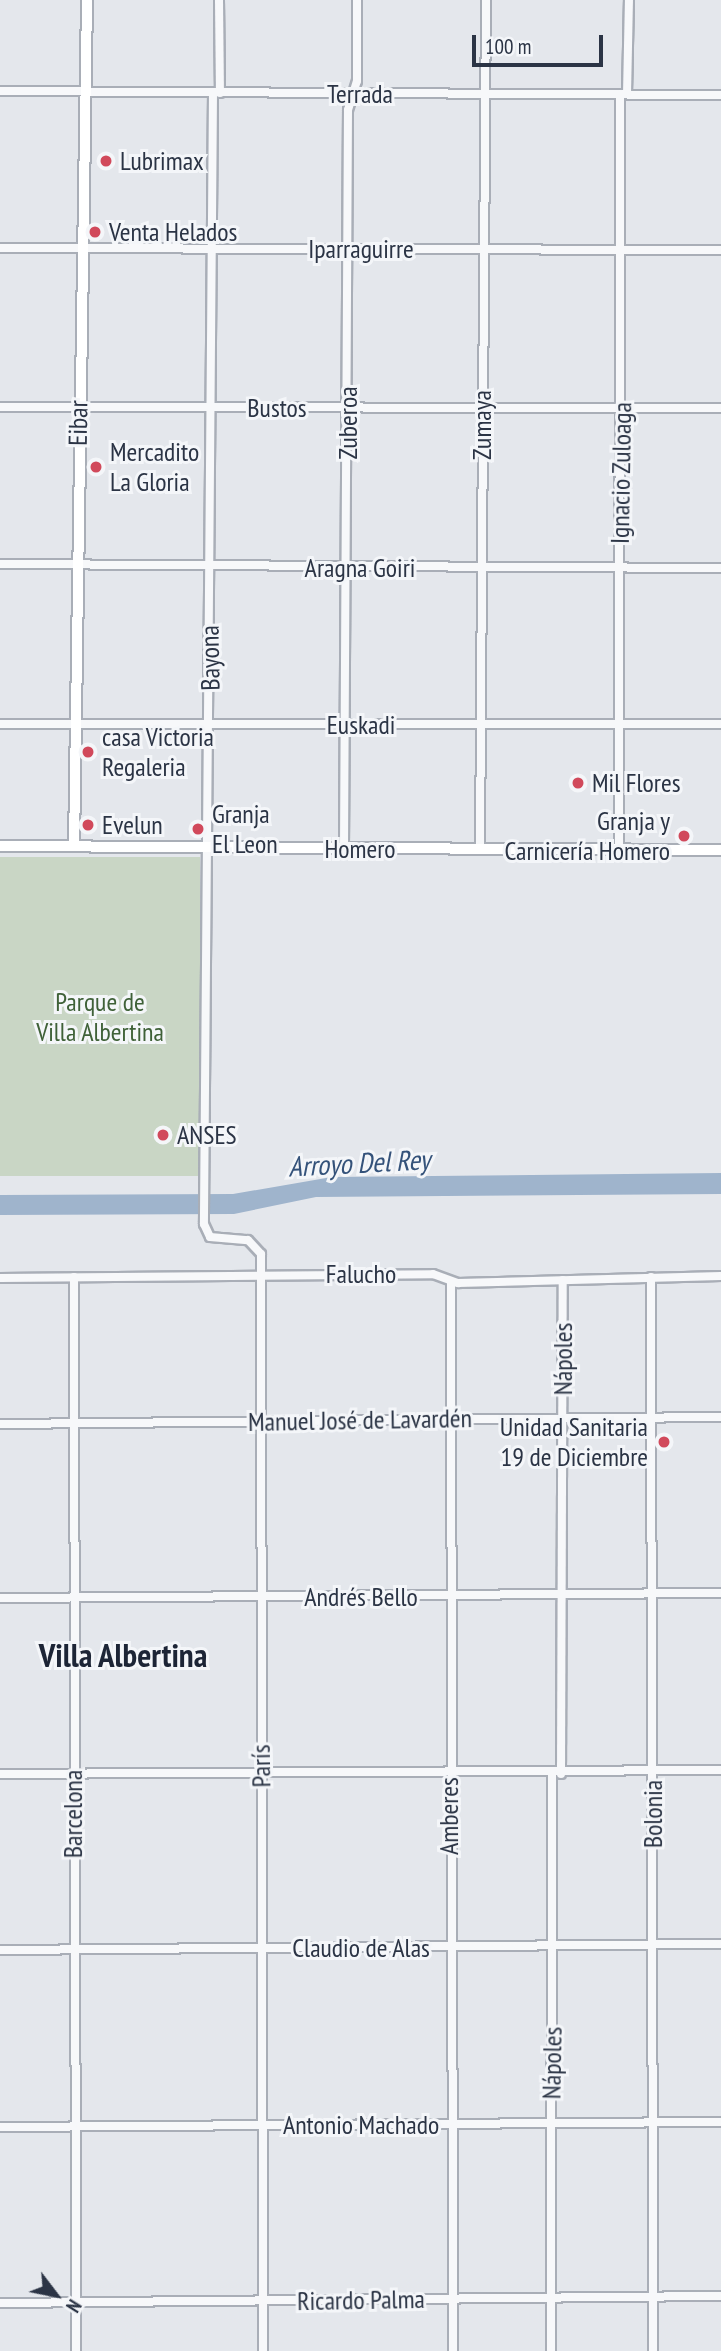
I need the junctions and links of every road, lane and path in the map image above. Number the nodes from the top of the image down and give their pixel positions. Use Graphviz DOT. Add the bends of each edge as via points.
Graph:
graph roads {
  1 [pos="87,0"];
  2 [pos="219,0"];
  3 [pos="357,0"];
  4 [pos="486,0"];
  5 [pos="629,0"];
  6 [pos="0,91"];
  7 [pos="84,91"];
  8 [pos="217,93"];
  9 [pos="484,93"];
  10 [pos="624,94"];
  11 [pos="352,95"];
  12 [pos="721,95"];
  13 [pos="623,247"];
  14 [pos="0,248"];
  15 [pos="80,249"];
  16 [pos="213,249"];
  17 [pos="348,249"];
  18 [pos="485,249"];
  19 [pos="721,250"];
  20 [pos="0,407"];
  21 [pos="79,407"];
  22 [pos="348,407"];
  23 [pos="211,408"];
  24 [pos="721,408"];
  25 [pos="482,409"];
  26 [pos="621,409"];
  27 [pos="0,565"];
  28 [pos="74,565"];
  29 [pos="209,567"];
  30 [pos="346,567"];
  31 [pos="483,568"];
  32 [pos="721,568"];
  33 [pos="620,570"];
  34 [pos="0,724"];
  35 [pos="74,724"];
  36 [pos="721,724"];
  37 [pos="211,725"];
  38 [pos="345,725"];
  39 [pos="482,725"];
  40 [pos="621,726"];
  41 [pos="0,846"];
  42 [pos="74,846"];
  43 [pos="208,848"];
  44 [pos="344,848"];
  45 [pos="480,850"];
  46 [pos="721,850"];
  47 [pos="619,851"];
  48 [pos="204,1224"];
  49 [pos="261,1274"];
  50 [pos="721,1276"];
  51 [pos="74,1277"];
  52 [pos="651,1277"];
  53 [pos="0,1278"];
  54 [pos="563,1280"];
  55 [pos="451,1282"];
  56 [pos="564,1416"];
  57 [pos="651,1417"];
  58 [pos="721,1417"];
  59 [pos="451,1418"];
  60 [pos="259,1422"];
  61 [pos="0,1424"];
  62 [pos="75,1424"];
  63 [pos="721,1593"];
  64 [pos="653,1594"];
  65 [pos="451,1596"];
  66 [pos="563,1596"];
  67 [pos="74,1597"];
  68 [pos="259,1597"];
  69 [pos="0,1598"];
  70 [pos="721,1770"];
  71 [pos="261,1772"];
  72 [pos="653,1772"];
  73 [pos="72,1773"];
  74 [pos="0,1774"];
  75 [pos="557,1774"];
  76 [pos="449,1775"];
  77 [pos="721,1944"];
  78 [pos="652,1945"];
  79 [pos="553,1947"];
  80 [pos="450,1948"];
  81 [pos="262,1949"];
  82 [pos="0,1950"];
  83 [pos="74,1951"];
  84 [pos="721,2122"];
  85 [pos="551,2123"];
  86 [pos="650,2124"];
  87 [pos="263,2125"];
  88 [pos="451,2125"];
  89 [pos="0,2127"];
  90 [pos="76,2127"];
  91 [pos="721,2296"];
  92 [pos="653,2297"];
  93 [pos="453,2299"];
  94 [pos="551,2299"];
  95 [pos="263,2301"];
  96 [pos="0,2302"];
  97 [pos="75,2302"];
  98 [pos="76,2351"];
  99 [pos="263,2351"];
  100 [pos="453,2351"];
  101 [pos="551,2351"];
  102 [pos="653,2351"];
  1 -- 7 [label="street, Eibar"];
  2 -- 8 [label="street, Bayona"];
  3 -- 11 [label="street, Zuberoa"];
  4 -- 9 [label="street, Zumaya"];
  5 -- 10 [label="street, Ignacio Zuloaga"];
  6 -- 7 [label="street, Terrada"];
  7 -- 8 [label="street, Terrada"];
  7 -- 15 [label="street, Eibar"];
  8 -- 11 [label="street, Terrada"];
  8 -- 16 [label="street, Bayona"];
  9 -- 10 [label="street, Terrada"];
  9 -- 11 [label="street, Terrada"];
  9 -- 18 [label="street, Zumaya"];
  10 -- 12 [label="street, Terrada"];
  10 -- 13 [label="street, Ignacio Zuloaga"];
  11 -- 17 [label="street, Zuberoa"];
  13 -- 18 [label="street, Iparraguirre"];
  13 -- 19 [label="street, Iparraguirre"];
  13 -- 26 [label="street, Ignacio Zuloaga"];
  14 -- 15 [label="street, Iparraguirre"];
  15 -- 16 [label="street, Iparraguirre"];
  15 -- 21 [label="street, Eibar"];
  16 -- 17 [label="street, Iparraguirre"];
  16 -- 23 [label="street, Bayona"];
  17 -- 18 [label="street, Iparraguirre"];
  17 -- 22 [label="street, Zuberoa"];
  18 -- 25 [label="street, Zumaya"];
  20 -- 21 [label="street, Bustos"];
  21 -- 23 [label="street, Bustos"];
  21 -- 28 [label="street, Eibar"];
  22 -- 23 [label="street, Bustos"];
  22 -- 25 [label="street, Bustos"];
  22 -- 30 [label="street, Zuberoa"];
  23 -- 29 [label="street, Bayona"];
  24 -- 26 [label="street, Bustos"];
  25 -- 26 [label="street, Bustos"];
  25 -- 31 [label="street, Zumaya"];
  26 -- 33 [label="street, Ignacio Zuloaga"];
  27 -- 28 [label="street, Aragna Goiri"];
  28 -- 29 [label="street, Aragna Goiri"];
  28 -- 35 [label="street, Eibar"];
  29 -- 30 [label="street, Aragna Goiri"];
  29 -- 37 [label="street, Bayona"];
  30 -- 31 [label="street, Aragna Goiri"];
  30 -- 38 [label="street, Zuberoa"];
  31 -- 33 [label="street, Aragna Goiri"];
  31 -- 39 [label="street, Zumaya"];
  32 -- 33 [label="street, Aragna Goiri"];
  33 -- 40 [label="street, Ignacio Zuloaga"];
  34 -- 35 [label="street, Euskadi"];
  35 -- 37 [label="street, Euskadi"];
  35 -- 42 [label="street, Eibar"];
  36 -- 40 [label="street, Euskadi"];
  37 -- 38 [label="street, Euskadi"];
  37 -- 43 [label="street, Bayona"];
  38 -- 39 [label="street, Euskadi"];
  38 -- 44 [label="street, Zuberoa"];
  39 -- 40 [label="street, Euskadi"];
  39 -- 45 [label="street, Zumaya"];
  40 -- 47 [label="street, Ignacio Zuloaga"];
  41 -- 42 [label="street, Homero"];
  42 -- 43 [label="street, Homero"];
  43 -- 44 [label="street, Homero"];
  43 -- 48 [label="street, Bayona"];
  44 -- 45 [label="street, Homero"];
  45 -- 47 [label="street, Homero"];
  46 -- 47 [label="street, Homero"];
  48 -- 49 [label="street, París" via="210,1237 255,1243"];
  49 -- 51 [label="street, Falucho"];
  49 -- 55 [label="street, Falucho" via="433,1274"];
  49 -- 60 [label="street, París"];
  50 -- 52 [label="street, Falucho"];
  51 -- 53 [label="street, Falucho"];
  51 -- 62 [label="street, Barcelona"];
  52 -- 54 [label="street, Falucho"];
  52 -- 57 [label="street, Bolonia"];
  54 -- 55 [label="street, Falucho"];
  54 -- 56 [label="street, Nápoles"];
  55 -- 59 [label="street, Amberes"];
  56 -- 57 [label="street, Manuel José de Lavardén"];
  56 -- 59 [label="street, Manuel José de Lavardén"];
  56 -- 66 [label="street, Nápoles"];
  57 -- 58 [label="street, Manuel José de Lavardén"];
  57 -- 64 [label="street, Bolonia"];
  59 -- 60 [label="street, Manuel José de Lavardén"];
  59 -- 65 [label="street, Amberes"];
  60 -- 62 [label="street, Manuel José de Lavardén"];
  60 -- 68 [label="street, París"];
  61 -- 62 [label="street, Manuel José de Lavardén"];
  62 -- 67 [label="street, Barcelona"];
  63 -- 64 [label="street, Andrés Bello"];
  64 -- 66 [label="street, Andrés Bello"];
  64 -- 72 [label="street, Bolonia"];
  65 -- 66 [label="street, Andrés Bello"];
  65 -- 68 [label="street, Andrés Bello"];
  65 -- 76 [label="street, Amberes"];
  66 -- 75 [label="street, Nápoles"];
  67 -- 68 [label="street, Andrés Bello"];
  67 -- 69 [label="street, Andrés Bello"];
  67 -- 73 [label="street, Barcelona"];
  68 -- 71 [label="street, París"];
  70 -- 72 [label="street"];
  71 -- 73 [label="street"];
  71 -- 76 [label="street"];
  71 -- 81 [label="street, París"];
  72 -- 75 [label="street"];
  72 -- 78 [label="street, Bolonia"];
  73 -- 74 [label="street"];
  73 -- 83 [label="street, Barcelona"];
  75 -- 76 [label="street"];
  75 -- 79 [label="street, Nápoles"];
  76 -- 80 [label="street, Amberes"];
  77 -- 78 [label="street, Claudio de Alas"];
  78 -- 79 [label="street, Claudio de Alas"];
  78 -- 86 [label="street, Bolonia"];
  79 -- 80 [label="street, Claudio de Alas"];
  79 -- 85 [label="street, Nápoles"];
  80 -- 81 [label="street, Claudio de Alas"];
  80 -- 88 [label="street, Amberes"];
  81 -- 83 [label="street, Claudio de Alas"];
  81 -- 87 [label="street, París"];
  82 -- 83 [label="street, Claudio de Alas"];
  83 -- 90 [label="street, Barcelona"];
  84 -- 86 [label="street, Antonio Machado"];
  85 -- 86 [label="street, Antonio Machado"];
  85 -- 88 [label="street, Antonio Machado"];
  85 -- 94 [label="street, Nápoles"];
  86 -- 92 [label="street, Bolonia"];
  87 -- 88 [label="street, Antonio Machado"];
  87 -- 90 [label="street, Antonio Machado"];
  87 -- 95 [label="street, París"];
  88 -- 93 [label="street, Amberes"];
  89 -- 90 [label="street, Antonio Machado"];
  90 -- 97 [label="street, Barcelona"];
  91 -- 92 [label="street, Ricardo Palma"];
  92 -- 94 [label="street, Ricardo Palma"];
  92 -- 102 [label="street, Bolonia"];
  93 -- 94 [label="street, Ricardo Palma"];
  93 -- 95 [label="street, Ricardo Palma"];
  93 -- 100 [label="street, Amberes"];
  94 -- 101 [label="street, Nápoles"];
  95 -- 97 [label="street, Ricardo Palma"];
  95 -- 99 [label="street, París"];
  96 -- 97 [label="street, Ricardo Palma"];
  97 -- 98 [label="street, Barcelona"];
}
